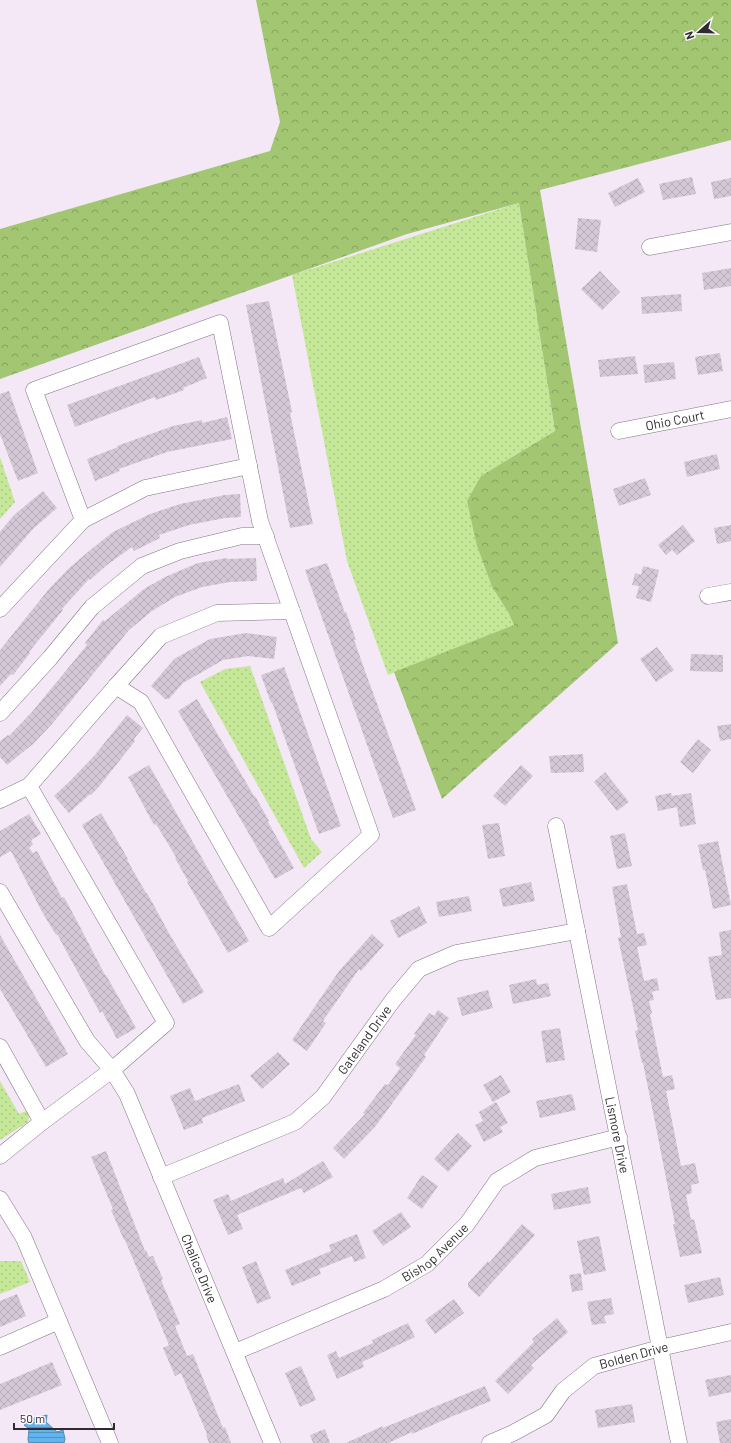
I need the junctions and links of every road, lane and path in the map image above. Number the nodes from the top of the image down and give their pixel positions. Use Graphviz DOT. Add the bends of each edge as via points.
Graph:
graph roads {
  1 [pos="731,232"];
  2 [pos="650,247"];
  3 [pos="731,409"];
  4 [pos="619,430"];
  5 [pos="249,466"];
  6 [pos="83,520"];
  7 [pos="266,536"];
  8 [pos="731,592"];
  9 [pos="708,596"];
  10 [pos="0,609"];
  11 [pos="292,611"];
  12 [pos="116,686"];
  13 [pos="0,713"];
  14 [pos="29,786"];
  15 [pos="0,800"];
  16 [pos="556,826"];
  17 [pos="0,892"];
  18 [pos="577,931"];
  19 [pos="0,1047"];
  20 [pos="112,1070"];
  21 [pos="42,1122"];
  22 [pos="619,1137"];
  23 [pos="0,1156"];
  24 [pos="161,1177"];
  25 [pos="0,1199"];
  26 [pos="59,1322"];
  27 [pos="731,1332"];
  28 [pos="0,1347"];
  29 [pos="660,1348"];
  30 [pos="235,1352"];
  31 [pos="110,1443"];
  32 [pos="272,1443"];
  33 [pos="490,1443"];
  34 [pos="679,1443"];
  1 -- 2 [label="street"];
  3 -- 4 [label="street, Ohio Court"];
  5 -- 6 [label="street" via="145,488"];
  5 -- 6 [label="street" via="220,323 34,390"];
  5 -- 7 [label="street" via="260,521"];
  6 -- 10 [label="street"];
  7 -- 11 [label="street"];
  7 -- 13 [label="street" via="242,536 180,551 142,566 92,607"];
  8 -- 9 [label="street"];
  11 -- 12 [label="street" via="217,613 161,636"];
  11 -- 12 [label="street" via="371,835 269,928 141,702"];
  12 -- 14 [label="street"];
  14 -- 15 [label="street"];
  14 -- 20 [label="street" via="166,1023"];
  16 -- 18 [label="street, Lismore Drive"];
  17 -- 20 [label="street, Chalice Drive" via="86,1041"];
  18 -- 22 [label="street, Lismore Drive"];
  18 -- 24 [label="street, Gateland Drive" via="456,953 419,969 393,1000 323,1098 295,1122"];
  19 -- 21 [label="street"];
  20 -- 21 [label="street"];
  20 -- 24 [label="street, Chalice Drive" via="127,1094"];
  21 -- 23 [label="street"];
  22 -- 29 [label="street, Lismore Drive"];
  22 -- 30 [label="street, Bishop Avenue" via="535,1158 497,1181 467,1224 427,1264 384,1289"];
  24 -- 30 [label="street, Chalice Drive"];
  25 -- 26 [label="street" via="24,1238"];
  26 -- 28 [label="street"];
  26 -- 31 [label="street"];
  27 -- 29 [label="street, Bolden Drive"];
  29 -- 33 [label="street, Bolden Drive" via="594,1366 563,1391 546,1415"];
  29 -- 34 [label="street, Lismore Drive"];
  30 -- 32 [label="street, Chalice Drive"];
}
